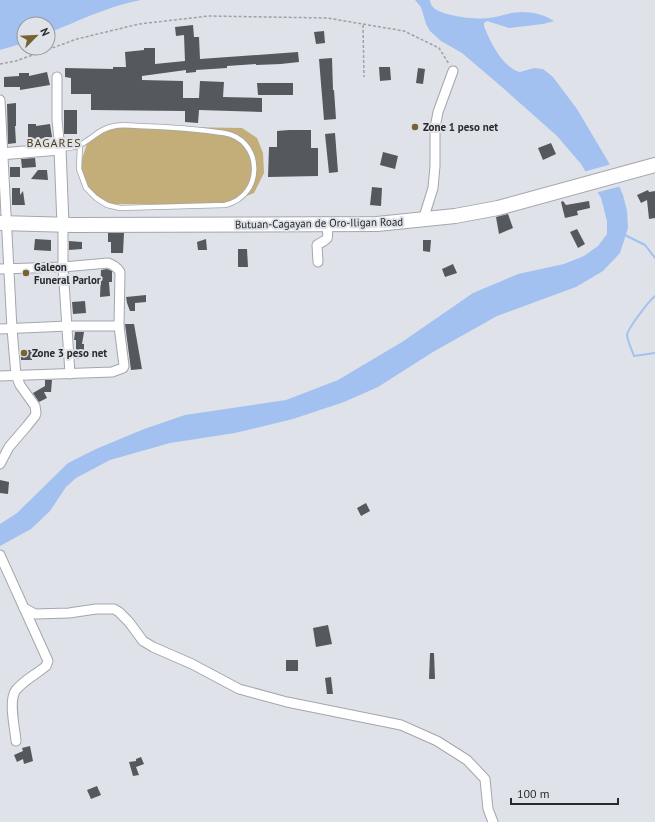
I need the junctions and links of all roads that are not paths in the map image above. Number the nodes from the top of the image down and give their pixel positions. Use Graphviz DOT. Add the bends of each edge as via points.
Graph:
graph roads {
  1 [pos="453,71"];
  2 [pos="57,77"];
  3 [pos="0,100"];
  4 [pos="80,145"];
  5 [pos="60,149"];
  6 [pos="2,154"];
  7 [pos="655,165"];
  8 [pos="423,220"];
  9 [pos="4,223"];
  10 [pos="63,225"];
  11 [pos="327,225"];
  12 [pos="318,262"];
  13 [pos="63,267"];
  14 [pos="10,268"];
  15 [pos="0,269"];
  16 [pos="68,326"];
  17 [pos="119,326"];
  18 [pos="0,329"];
  19 [pos="12,329"];
  20 [pos="70,374"];
  21 [pos="16,375"];
  22 [pos="0,376"];
  23 [pos="0,464"];
  24 [pos="0,555"];
  25 [pos="24,608"];
  26 [pos="16,740"];
  27 [pos="493,822"];
  1 -- 8 [label="street" via="438,112 433,188"];
  2 -- 5 [label="street"];
  3 -- 6 [label="street"];
  4 -- 4 [label="lane" via="102,130 115,126 225,133 239,139 248,148 254,162 254,178 248,192 233,204 120,208 107,205 86,188 79,169"];
  4 -- 5 [label="lane"];
  5 -- 6 [label="street"];
  5 -- 10 [label="street"];
  6 -- 9 [label="street"];
  7 -- 8 [label="highway, Butuan-Cagayan de Oro-Iligan Road" via="498,208"];
  8 -- 11 [label="highway, Butuan-Cagayan de Oro-Iligan Road"];
  9 -- 10 [label="highway, Butuan-Cagayan de Oro-Iligan Road"];
  9 -- 14 [label="street"];
  10 -- 11 [label="highway, Butuan-Cagayan de Oro-Iligan Road"];
  10 -- 13 [label="street"];
  11 -- 12 [label="street" via="328,238 317,245"];
  13 -- 14 [label="street"];
  13 -- 16 [label="street"];
  13 -- 17 [label="street" via="108,263 118,268"];
  14 -- 15 [label="street"];
  14 -- 19 [label="street"];
  16 -- 17 [label="street"];
  16 -- 19 [label="street"];
  16 -- 20 [label="street"];
  17 -- 20 [label="street" via="123,368 112,372"];
  18 -- 19 [label="street"];
  19 -- 21 [label="street"];
  20 -- 21 [label="street"];
  21 -- 22 [label="street"];
  21 -- 23 [label="street" via="35,406 36,413 9,447"];
  24 -- 25 [label="street"];
  25 -- 26 [label="street" via="48,661 46,666 22,684 13,695"];
  25 -- 27 [label="street" via="35,614 114,609 153,647 239,689 287,702 390,722 438,741 462,756 485,779 488,809"];
}
